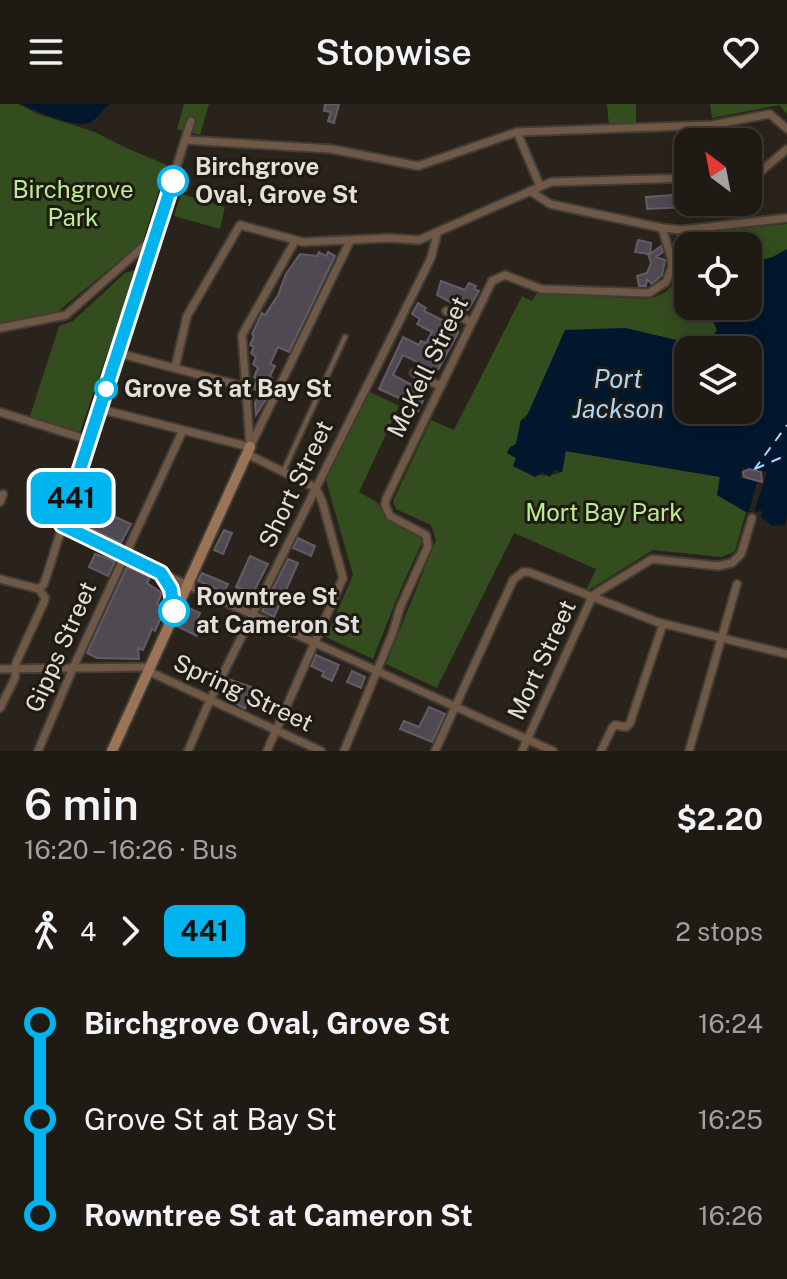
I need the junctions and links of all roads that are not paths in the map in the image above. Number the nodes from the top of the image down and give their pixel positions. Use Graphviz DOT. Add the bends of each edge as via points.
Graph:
graph roads {
  1 [pos="191,121"];
  2 [pos="787,129"];
  3 [pos="517,132"];
  4 [pos="185,140"];
  5 [pos="787,149"];
  6 [pos="762,170"];
  7 [pos="674,178"];
  8 [pos="540,186"];
  9 [pos="530,191"];
  10 [pos="787,218"];
  11 [pos="662,228"];
  12 [pos="157,234"];
  13 [pos="437,234"];
  14 [pos="295,241"];
  15 [pos="350,241"];
  16 [pos="446,311"];
  17 [pos="471,322"];
  18 [pos="0,328"];
  19 [pos="345,337"];
  20 [pos="118,353"];
  21 [pos="175,368"];
  22 [pos="414,373"];
  23 [pos="440,386"];
  24 [pos="245,387"];
  25 [pos="100,409"];
  26 [pos="0,412"];
  27 [pos="249,422"];
  28 [pos="260,427"];
  29 [pos="183,430"];
  30 [pos="89,440"];
  31 [pos="248,451"];
  32 [pos="283,472"];
  33 [pos="316,488"];
  34 [pos="752,518"];
  35 [pos="62,525"];
  36 [pos="125,555"];
  37 [pos="161,573"];
  38 [pos="0,579"];
  39 [pos="186,584"];
  40 [pos="737,584"];
  41 [pos="39,589"];
  42 [pos="592,597"];
  43 [pos="174,611"];
  44 [pos="253,615"];
  45 [pos="663,624"];
  46 [pos="721,638"];
  47 [pos="314,643"];
  48 [pos="787,654"];
  49 [pos="73,668"];
  50 [pos="0,669"];
  51 [pos="15,669"];
  52 [pos="148,669"];
  53 [pos="377,672"];
  54 [pos="210,700"];
  55 [pos="0,708"];
  56 [pos="455,708"];
  57 [pos="275,730"];
  58 [pos="527,739"];
  59 [pos="38,751"];
  60 [pos="112,751"];
  61 [pos="188,751"];
  62 [pos="267,751"];
  63 [pos="321,751"];
  64 [pos="344,751"];
  65 [pos="435,751"];
  66 [pos="522,751"];
  67 [pos="553,751"];
  68 [pos="601,751"];
  69 [pos="689,751"];
  1 -- 4 [label="street"];
  2 -- 3 [label="street" via="770,114 712,125"];
  3 -- 4 [label="street" via="418,166 331,149"];
  3 -- 8 [label="street"];
  4 -- 12 [label="street"];
  5 -- 6 [label="street"];
  7 -- 8 [label="street"];
  8 -- 9 [label="street"];
  9 -- 11 [label="street" via="550,204"];
  9 -- 13 [label="street"];
  10 -- 11 [label="street"];
  11 -- 17 [label="street, McKell Street" via="672,267 666,282 654,291 641,295 541,289 505,275 492,281"];
  12 -- 18 [label="street" via="66,315"];
  12 -- 20 [label="street"];
  13 -- 15 [label="street" via="419,240"];
  13 -- 33 [label="street, Short Street" via="431,258"];
  14 -- 15 [label="street"];
  14 -- 21 [label="street" via="240,225 187,316"];
  14 -- 24 [label="street" via="242,335"];
  15 -- 28 [label="street"];
  16 -- 17 [label="street"];
  17 -- 23 [label="street, McKell Street"];
  19 -- 32 [label="lane"];
  20 -- 21 [label="street"];
  20 -- 25 [label="street"];
  21 -- 24 [label="street"];
  22 -- 23 [label="street"];
  23 -- 53 [label="street, McKell Street" via="385,505 390,516 426,535 428,546"];
  24 -- 27 [label="street"];
  25 -- 29 [label="street"];
  25 -- 30 [label="street"];
  26 -- 30 [label="street"];
  27 -- 28 [label="street"];
  27 -- 31 [label="street"];
  28 -- 31 [label="street"];
  29 -- 31 [label="street"];
  29 -- 36 [label="street, Gipps Street"];
  30 -- 35 [label="street"];
  31 -- 32 [label="street"];
  31 -- 39 [label="street"];
  32 -- 33 [label="street"];
  33 -- 44 [label="street, Short Street"];
  33 -- 47 [label="street" via="343,578"];
  34 -- 42 [label="street, Mort Street" via="736,560 718,566 652,559"];
  35 -- 36 [label="street"];
  35 -- 41 [label="street"];
  36 -- 37 [label="street"];
  36 -- 49 [label="street, Gipps Street"];
  37 -- 39 [label="street"];
  37 -- 43 [label="street" via="171,589"];
  38 -- 41 [label="street"];
  39 -- 43 [label="street"];
  39 -- 44 [label="street"];
  40 -- 46 [label="street"];
  41 -- 51 [label="street" via="44,602"];
  42 -- 45 [label="street"];
  42 -- 56 [label="street" via="529,572 519,574"];
  42 -- 58 [label="street, Mort Street"];
  43 -- 52 [label="street"];
  44 -- 47 [label="street"];
  44 -- 54 [label="street, Short Street"];
  45 -- 46 [label="street"];
  45 -- 68 [label="street" via="630,723 613,726"];
  46 -- 48 [label="street"];
  46 -- 69 [label="street"];
  47 -- 53 [label="street"];
  47 -- 57 [label="street"];
  49 -- 51 [label="street, Spring Street"];
  49 -- 52 [label="street, Spring Street"];
  49 -- 59 [label="street, Gipps Street"];
  50 -- 51 [label="street, Spring Street"];
  51 -- 55 [label="street"];
  52 -- 54 [label="street, Spring Street"];
  52 -- 60 [label="street"];
  53 -- 56 [label="street"];
  53 -- 64 [label="street"];
  54 -- 57 [label="street, Spring Street"];
  54 -- 61 [label="street, Short Street"];
  56 -- 58 [label="street"];
  56 -- 65 [label="street"];
  57 -- 62 [label="street"];
  57 -- 63 [label="street, Spring Street"];
  58 -- 66 [label="street, Mort Street"];
  58 -- 67 [label="street"];
}
